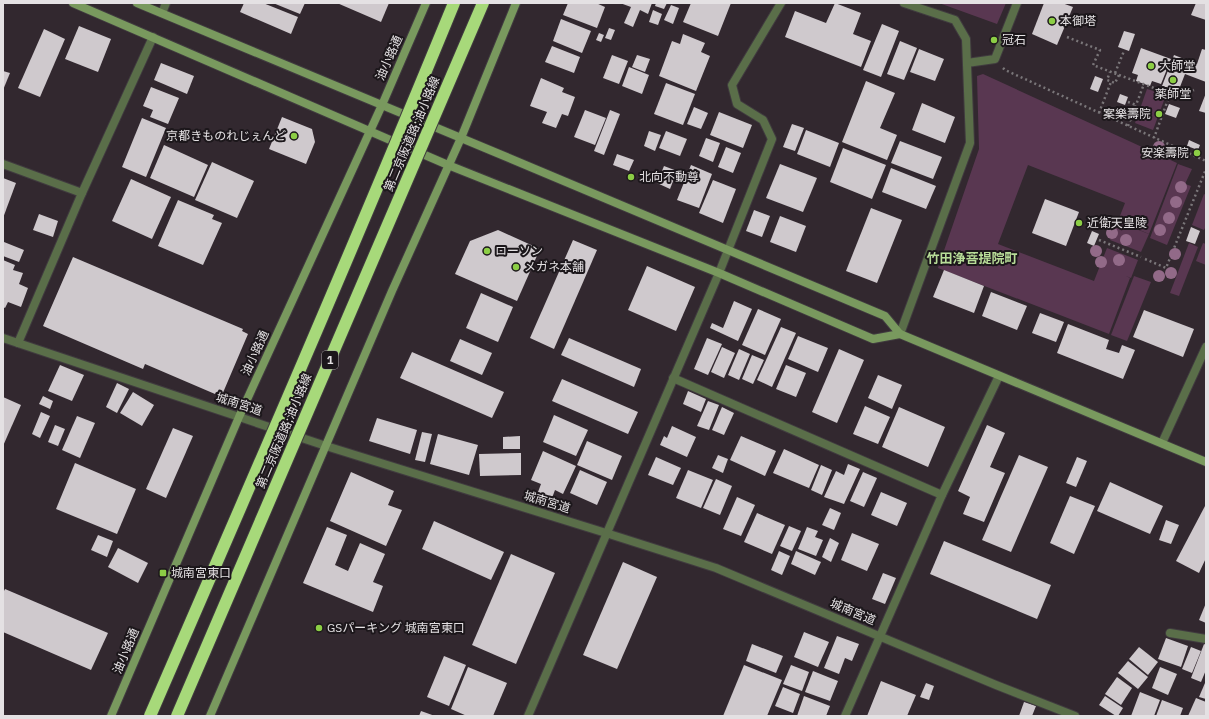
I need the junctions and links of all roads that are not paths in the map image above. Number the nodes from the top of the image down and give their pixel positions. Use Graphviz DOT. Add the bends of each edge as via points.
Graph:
graph roads {
  1 [pos="73,3"];
  2 [pos="137,3"];
  3 [pos="166,3"];
  4 [pos="426,3"];
  5 [pos="454,3"];
  6 [pos="483,3"];
  7 [pos="516,3"];
  8 [pos="782,3"];
  9 [pos="904,3"];
  10 [pos="1017,3"];
  11 [pos="162,14"];
  12 [pos="153,37"];
  13 [pos="967,63"];
  14 [pos="382,105"];
  15 [pos="369,131"];
  16 [pos="461,138"];
  17 [pos="3,164"];
  18 [pos="448,165"];
  19 [pos="82,193"];
  20 [pos="729,250"];
  21 [pos="719,273"];
  22 [pos="900,334"];
  23 [pos="3,338"];
  24 [pos="18,343"];
  25 [pos="1206,347"];
  26 [pos="999,376"];
  27 [pos="673,378"];
  28 [pos="239,417"];
  29 [pos="1162,443"];
  30 [pos="326,446"];
  31 [pos="1206,462"];
  32 [pos="942,495"];
  33 [pos="606,532"];
  34 [pos="1170,633"];
  35 [pos="880,637"];
  36 [pos="1206,639"];
  37 [pos="111,716"];
  38 [pos="150,716"];
  39 [pos="177,716"];
  40 [pos="210,716"];
  41 [pos="528,716"];
  42 [pos="845,716"];
  43 [pos="1074,716"];
  1 -- 12 [label="street"];
  2 -- 11 [label="street"];
  3 -- 11 [label="street"];
  4 -- 14 [label="street, 油小路通"];
  5 -- 38 [label="highway, 第二京阪道路;油小路線 / 1, bridge" via="297,377"];
  6 -- 39 [label="highway, 第二京阪道路;油小路線 / 1, bridge"];
  7 -- 16 [label="street"];
  8 -- 20 [label="street" via="732,85 737,104 763,120 772,139"];
  9 -- 13 [label="street" via="955,20 966,40"];
  10 -- 13 [label="street" via="995,59"];
  11 -- 14 [label="street"];
  12 -- 15 [label="street"];
  12 -- 19 [label="street"];
  13 -- 22 [label="street" via="970,143"];
  14 -- 15 [label="street, 油小路通"];
  14 -- 16 [label="street"];
  15 -- 18 [label="street"];
  15 -- 28 [label="street, 油小路通"];
  16 -- 18 [label="street"];
  16 -- 20 [label="street"];
  17 -- 19 [label="street"];
  18 -- 21 [label="street"];
  18 -- 30 [label="street"];
  19 -- 24 [label="street"];
  20 -- 21 [label="street"];
  20 -- 22 [label="street" via="885,316"];
  21 -- 22 [label="street" via="873,339"];
  21 -- 27 [label="street"];
  22 -- 26 [label="street"];
  23 -- 24 [label="street, 城南宮道"];
  24 -- 28 [label="street, 城南宮道"];
  25 -- 29 [label="street"];
  26 -- 29 [label="street"];
  26 -- 32 [label="street"];
  27 -- 32 [label="street"];
  27 -- 33 [label="street"];
  28 -- 30 [label="street, 城南宮道"];
  28 -- 37 [label="street, 油小路通"];
  29 -- 31 [label="street"];
  30 -- 33 [label="street, 城南宮道"];
  30 -- 40 [label="street"];
  32 -- 35 [label="street"];
  33 -- 35 [label="street, 城南宮道" via="716,568"];
  33 -- 41 [label="street"];
  34 -- 36 [label="street"];
  35 -- 42 [label="street"];
  35 -- 43 [label="street, 城南宮道"];
}
